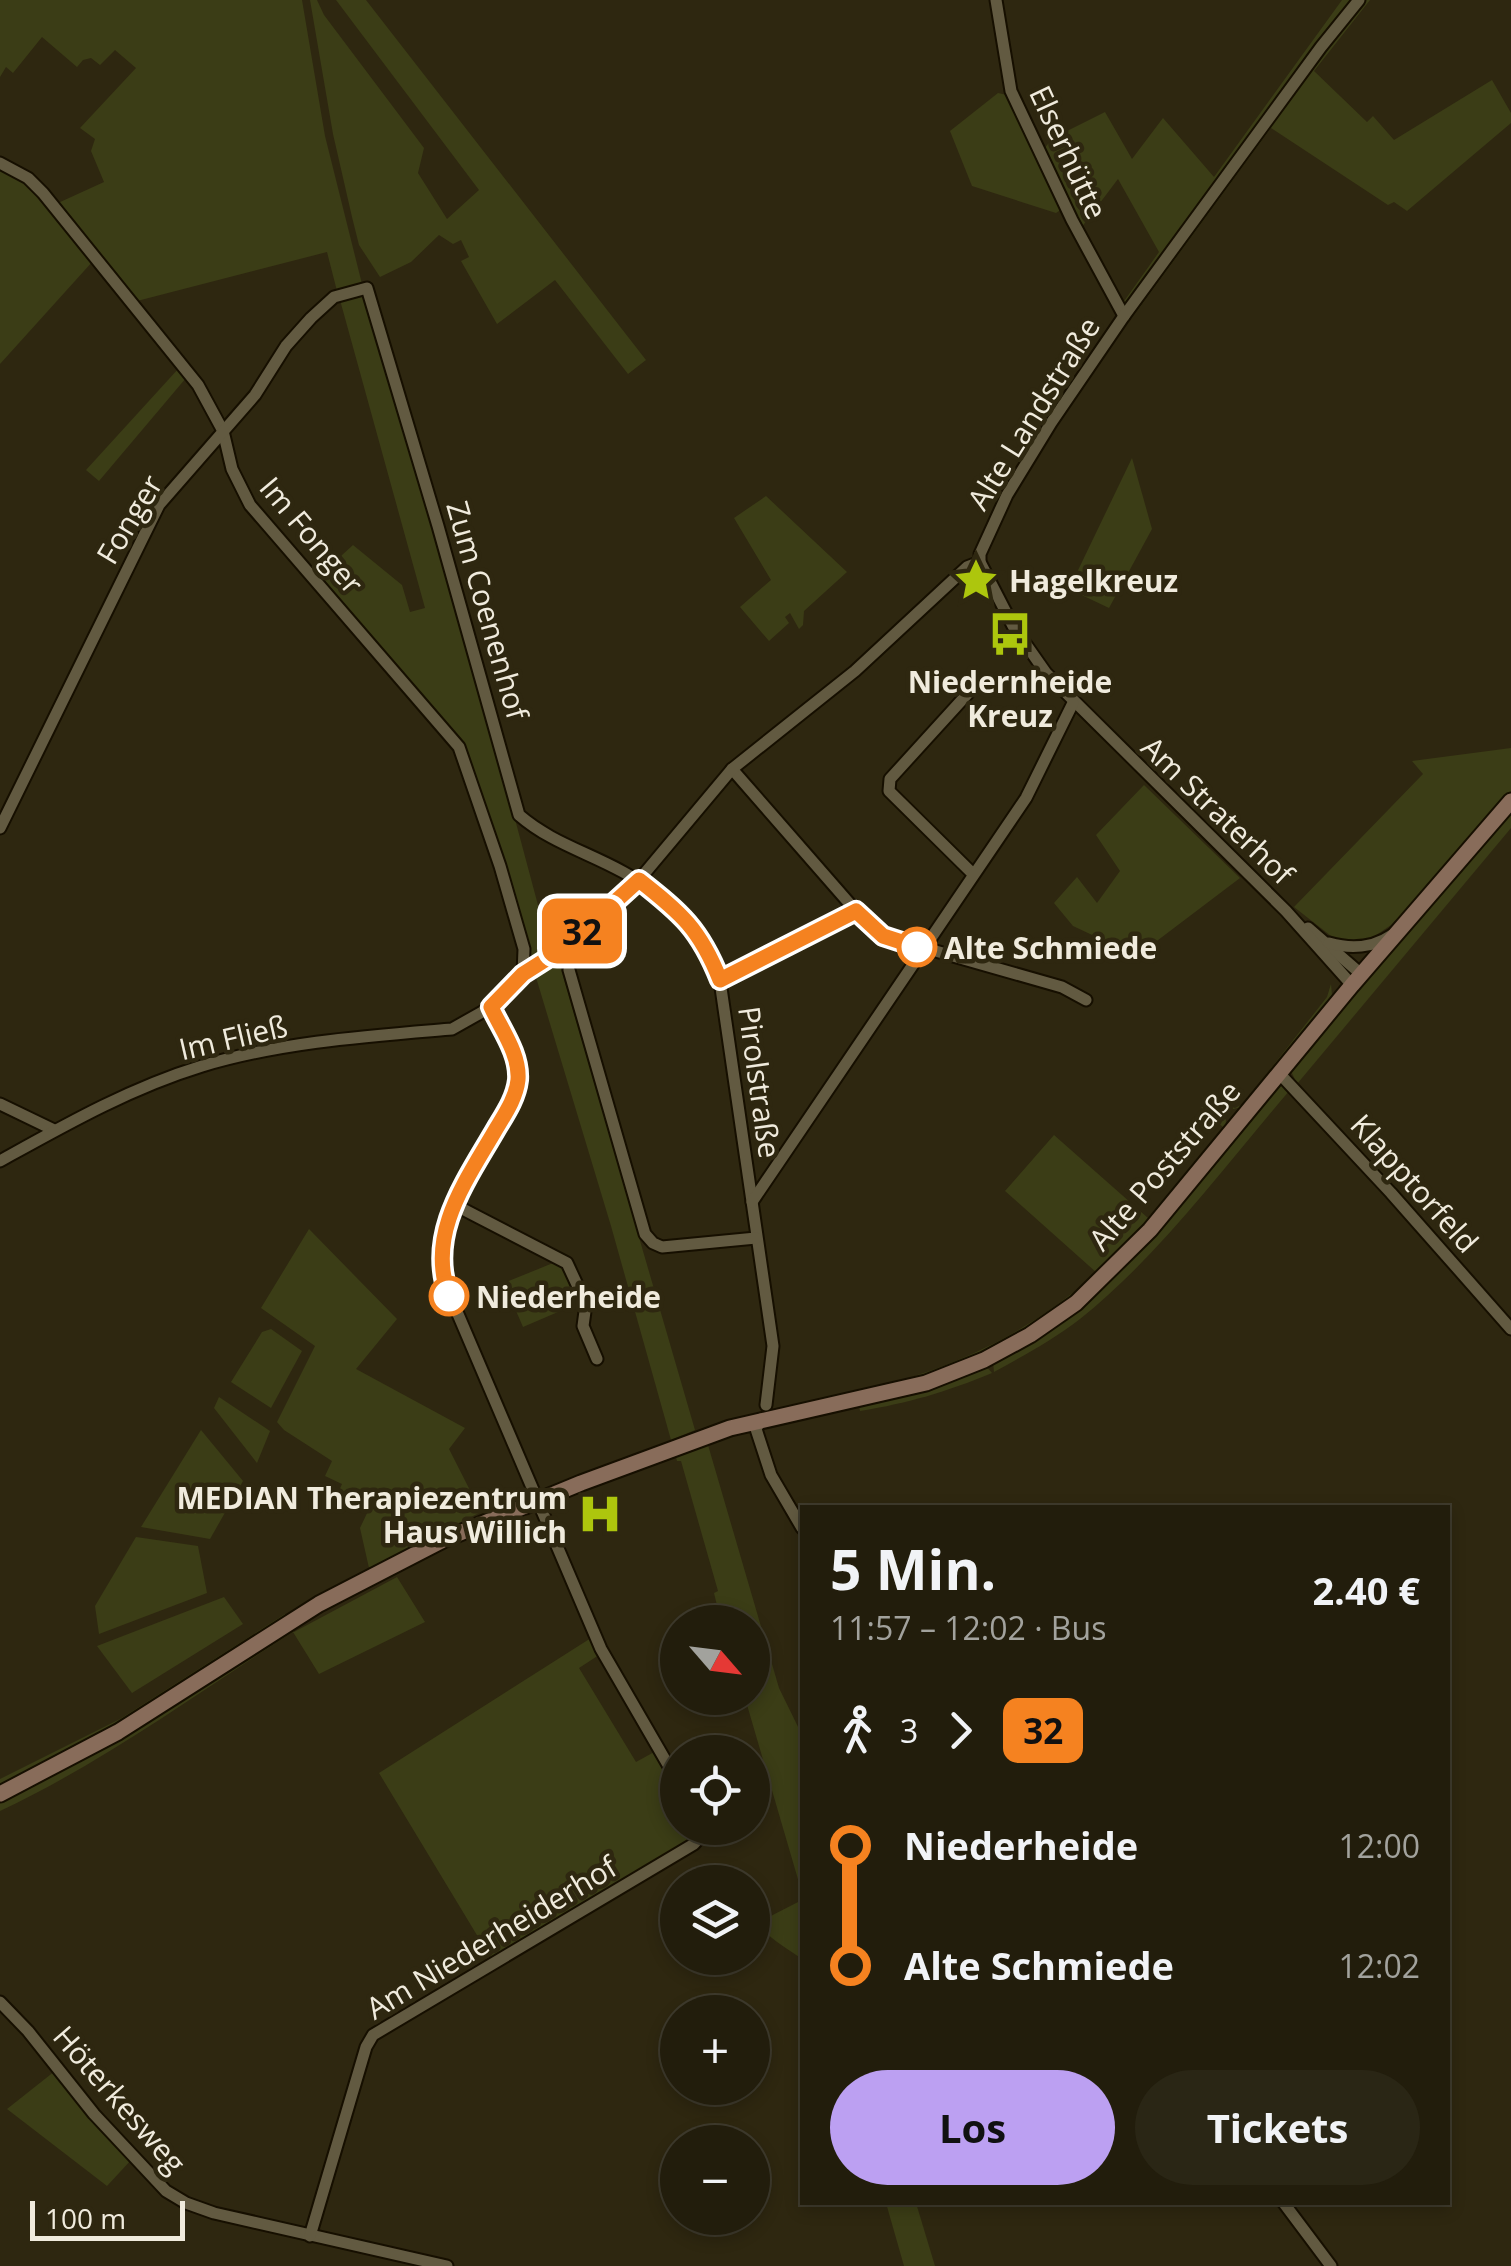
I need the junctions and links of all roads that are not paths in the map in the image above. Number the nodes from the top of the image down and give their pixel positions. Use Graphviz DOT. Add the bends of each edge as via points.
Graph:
graph roads {
  1 [pos="996,0"];
  2 [pos="1359,0"];
  3 [pos="0,163"];
  4 [pos="366,288"];
  5 [pos="1124,316"];
  6 [pos="224,430"];
  7 [pos="980,562"];
  8 [pos="971,690"];
  9 [pos="1073,703"];
  10 [pos="732,769"];
  11 [pos="1511,801"];
  12 [pos="0,828"];
  13 [pos="973,874"];
  14 [pos="639,880"];
  15 [pos="856,911"];
  16 [pos="1286,911"];
  17 [pos="1416,911"];
  18 [pos="1328,943"];
  19 [pos="923,948"];
  20 [pos="569,970"];
  21 [pos="523,974"];
  22 [pos="720,980"];
  23 [pos="1356,980"];
  24 [pos="1086,1000"];
  25 [pos="491,1007"];
  26 [pos="1279,1074"];
  27 [pos="0,1104"];
  28 [pos="54,1130"];
  29 [pos="0,1161"];
  30 [pos="752,1202"];
  31 [pos="453,1204"];
  32 [pos="756,1238"];
  33 [pos="1511,1329"];
  34 [pos="597,1360"];
  35 [pos="763,1412"];
  36 [pos="538,1501"];
  37 [pos="800,1525"];
  38 [pos="660,1751"];
  39 [pos="5,1792"];
  40 [pos="692,1845"];
  41 [pos="0,2002"];
  42 [pos="1285,2205"];
  43 [pos="310,2236"];
  44 [pos="447,2266"];
  45 [pos="1331,2266"];
  1 -- 5 [label="street, Elserhütte" via="1011,92"];
  2 -- 5 [label="street, Alte Landstraße"];
  3 -- 6 [label="street, Im Fonger" via="43,192 198,385"];
  4 -- 6 [label="street, Fonger" via="334,297 311,318"];
  4 -- 14 [label="street, Zum Coenenhof" via="519,815 557,842"];
  5 -- 7 [label="street, Alte Landstraße" via="1007,495"];
  6 -- 12 [label="street, Fonger" via="159,504"];
  6 -- 21 [label="street, Im Fonger" via="238,487 257,515 459,747 524,949"];
  7 -- 9 [label="street" via="1013,626"];
  7 -- 10 [label="street"];
  8 -- 13 [label="street" via="890,779 888,792"];
  9 -- 13 [label="street" via="1026,798"];
  9 -- 16 [label="street, Am Straterhof"];
  10 -- 14 [label="street"];
  10 -- 15 [label="street"];
  11 -- 17 [label="street, Alte Poststraße"];
  13 -- 19 [label="street"];
  14 -- 21 [label="street" via="564,948"];
  14 -- 22 [label="street, Pirolstraße" via="696,930"];
  15 -- 19 [label="street" via="883,936"];
  15 -- 22 [label="street"];
  16 -- 18 [label="street, Am Straterhof"];
  16 -- 23 [label="street, Am Straterhof"];
  17 -- 18 [label="street" via="1386,940 1350,949"];
  17 -- 23 [label="street, Alte Poststraße"];
  18 -- 23 [label="street, Am Straterhof"];
  19 -- 24 [label="street" via="1062,987"];
  19 -- 30 [label="street"];
  20 -- 32 [label="street" via="645,1234 662,1247"];
  21 -- 25 [label="street"];
  22 -- 30 [label="street, Pirolstraße"];
  23 -- 26 [label="street, Alte Poststraße"];
  25 -- 28 [label="street, Im Fließ" via="452,1029 322,1043 202,1066"];
  25 -- 31 [label="street" via="518,1079 511,1104"];
  26 -- 33 [label="street, Klapptorfeld"];
  26 -- 35 [label="street, Alte Poststraße" via="1150,1230 1076,1303 1030,1335 926,1383"];
  27 -- 28 [label="street"];
  28 -- 29 [label="street, Im Fließ"];
  30 -- 32 [label="street"];
  31 -- 34 [label="street" via="566,1263 586,1304 583,1326"];
  31 -- 36 [label="street" via="443,1278"];
  32 -- 35 [label="street" via="773,1346"];
  35 -- 36 [label="street, Alte Poststraße"];
  35 -- 37 [label="street" via="756,1429 771,1475"];
  36 -- 38 [label="street" via="605,1658"];
  36 -- 39 [label="street, Alte Poststraße" via="340,1592 132,1723"];
  40 -- 43 [label="street, Am Niederheiderhof" via="373,2035"];
  41 -- 43 [label="street, Höterkesweg" via="173,2196"];
  42 -- 45 [label="street"];
  43 -- 44 [label="street, Höterkesweg"];
}
